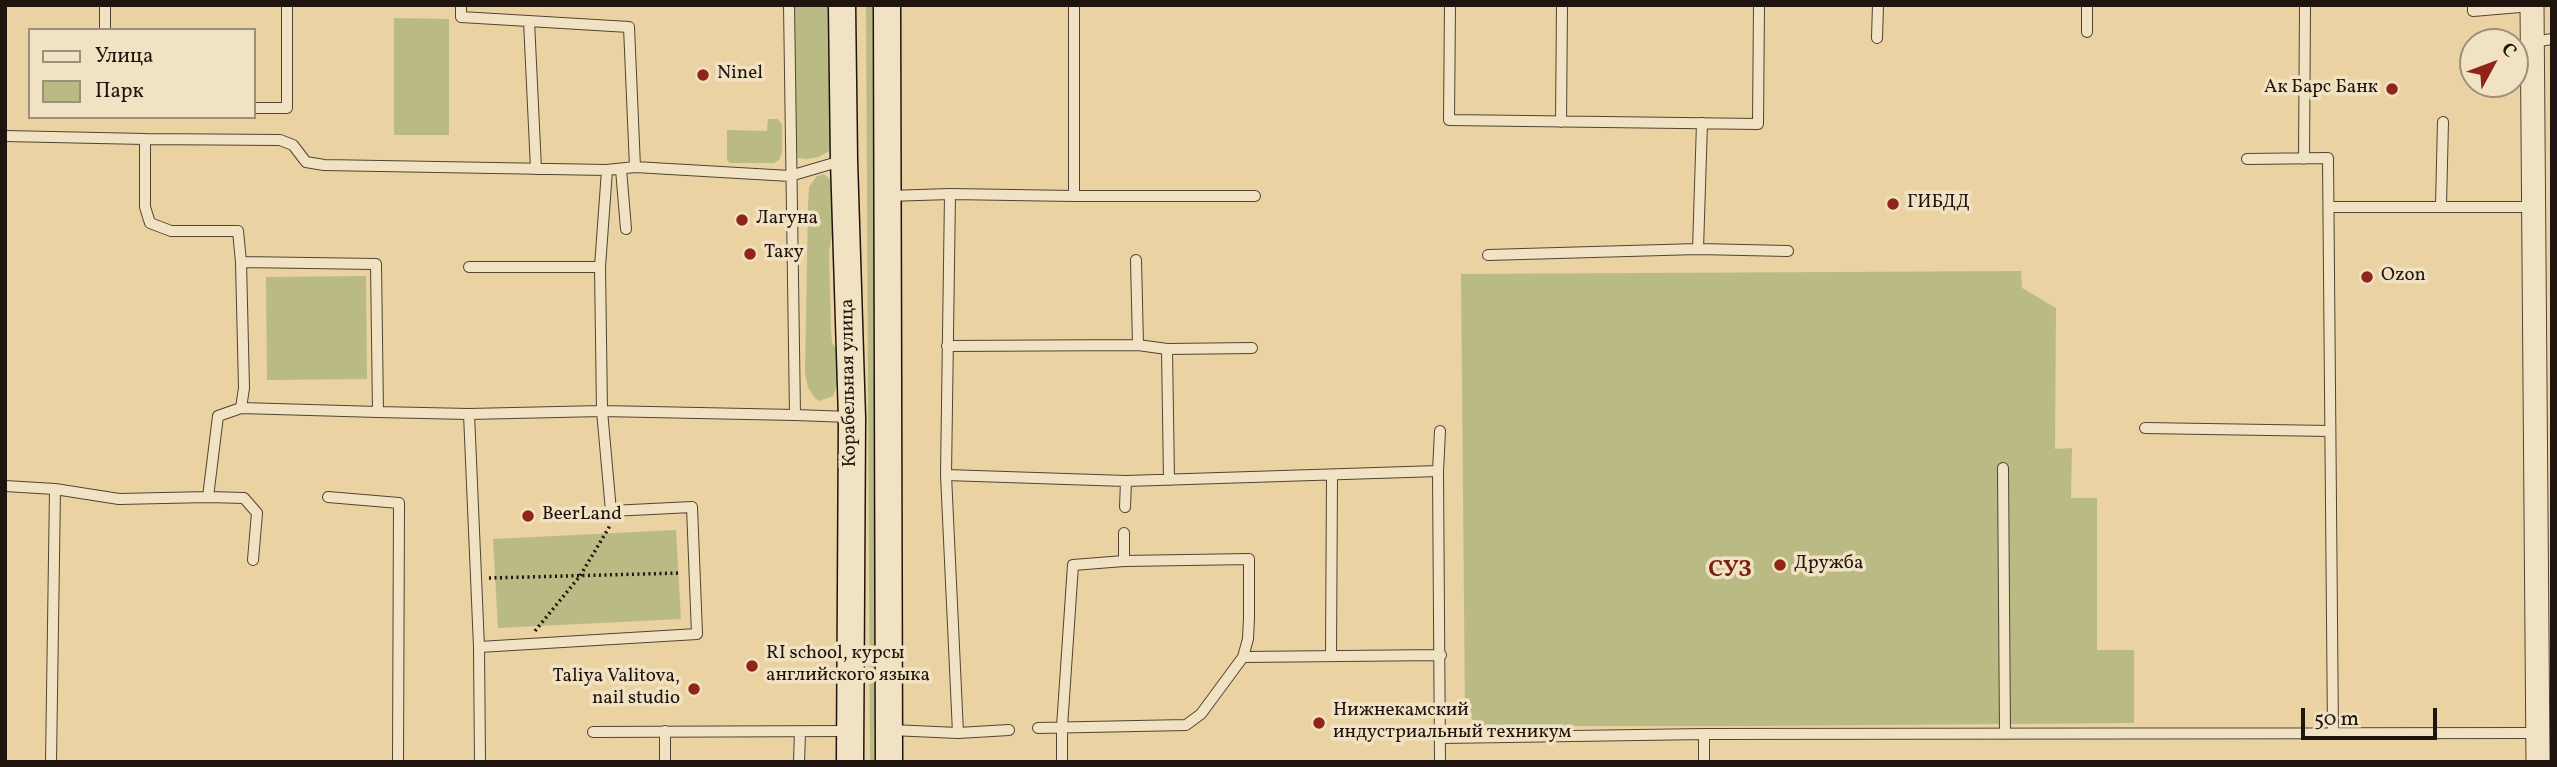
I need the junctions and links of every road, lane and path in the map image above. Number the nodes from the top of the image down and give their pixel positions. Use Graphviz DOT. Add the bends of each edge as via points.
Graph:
graph roads {
  1 [pos="105,5"];
  2 [pos="287,5"];
  3 [pos="461,5"];
  4 [pos="789,5"];
  5 [pos="842,5"];
  6 [pos="887,5"];
  7 [pos="1074,5"];
  8 [pos="1450,5"];
  9 [pos="1562,5"];
  10 [pos="1759,5"];
  11 [pos="1878,5"];
  12 [pos="2087,5"];
  13 [pos="2305,5"];
  14 [pos="2473,5"];
  15 [pos="2532,6"];
  16 [pos="529,21"];
  17 [pos="105,28"];
  18 [pos="2087,32"];
  19 [pos="1877,38"];
  20 [pos="2542,41"];
  21 [pos="256,108"];
  22 [pos="1561,122"];
  23 [pos="2443,122"];
  24 [pos="1702,123"];
  25 [pos="5,136"];
  26 [pos="145,139"];
  27 [pos="2246,159"];
  28 [pos="2304,159"];
  29 [pos="844,160"];
  30 [pos="635,167"];
  31 [pos="536,169"];
  32 [pos="621,169"];
  33 [pos="607,170"];
  34 [pos="790,176"];
  35 [pos="950,194"];
  36 [pos="1074,196"];
  37 [pos="1255,196"];
  38 [pos="887,197"];
  39 [pos="2441,205"];
  40 [pos="2329,207"];
  41 [pos="2534,207"];
  42 [pos="626,229"];
  43 [pos="1698,249"];
  44 [pos="1788,251"];
  45 [pos="1488,255"];
  46 [pos="1136,261"];
  47 [pos="241,262"];
  48 [pos="469,267"];
  49 [pos="600,267"];
  50 [pos="1138,345"];
  51 [pos="947,346"];
  52 [pos="1252,348"];
  53 [pos="1167,349"];
  54 [pos="241,408"];
  55 [pos="602,411"];
  56 [pos="377,412"];
  57 [pos="469,414"];
  58 [pos="795,415"];
  59 [pos="852,418"];
  60 [pos="2145,428"];
  61 [pos="1440,431"];
  62 [pos="2330,431"];
  63 [pos="2003,468"];
  64 [pos="1438,471"];
  65 [pos="946,475"];
  66 [pos="1332,476"];
  67 [pos="1169,480"];
  68 [pos="1126,481"];
  69 [pos="5,486"];
  70 [pos="55,489"];
  71 [pos="208,497"];
  72 [pos="328,497"];
  73 [pos="1125,507"];
  74 [pos="619,510"];
  75 [pos="1124,533"];
  76 [pos="253,560"];
  77 [pos="1124,561"];
  78 [pos="695,572"];
  79 [pos="580,576"];
  80 [pos="477,578"];
  81 [pos="524,643"];
  82 [pos="479,647"];
  83 [pos="1441,654"];
  84 [pos="1331,656"];
  85 [pos="1242,657"];
  86 [pos="1062,727"];
  87 [pos="1038,728"];
  88 [pos="890,730"];
  89 [pos="1009,730"];
  90 [pos="665,731"];
  91 [pos="850,731"];
  92 [pos="593,732"];
  93 [pos="800,732"];
  94 [pos="958,733"];
  95 [pos="2538,733"];
  96 [pos="1704,734"];
  97 [pos="2006,734"];
  98 [pos="2333,734"];
  99 [pos="1442,738"];
  100 [pos="51,762"];
  101 [pos="398,762"];
  102 [pos="480,762"];
  103 [pos="664,762"];
  104 [pos="799,762"];
  105 [pos="850,762"];
  106 [pos="889,762"];
  107 [pos="1062,762"];
  108 [pos="1440,762"];
  109 [pos="1704,762"];
  110 [pos="2538,762"];
  1 -- 17 [label="lane"];
  2 -- 21 [label="lane" via="287,108"];
  3 -- 16 [label="lane" via="461,17"];
  4 -- 34 [label="lane"];
  5 -- 29 [label="main road, Корабельная улица"];
  6 -- 38 [label="main road, Корабельная улица"];
  7 -- 36 [label="lane"];
  8 -- 22 [label="lane" via="1449,120"];
  9 -- 22 [label="lane"];
  10 -- 24 [label="lane" via="1758,124"];
  11 -- 19 [label="lane"];
  12 -- 18 [label="lane"];
  13 -- 28 [label="lane"];
  14 -- 15 [label="lane" via="2473,11"];
  15 -- 20 [label="street"];
  16 -- 30 [label="lane" via="629,27"];
  16 -- 31 [label="lane"];
  20 -- 41 [label="street"];
  22 -- 24 [label="lane"];
  23 -- 39 [label="lane"];
  24 -- 43 [label="lane"];
  25 -- 26 [label="lane"];
  26 -- 31 [label="lane" via="280,140 293,145 306,162 324,165"];
  26 -- 47 [label="lane" via="145,207 150,223 171,231 239,231"];
  27 -- 28 [label="lane"];
  28 -- 40 [label="lane" via="2328,158"];
  29 -- 34 [label="lane"];
  29 -- 59 [label="main road, Корабельная улица"];
  30 -- 32 [label="lane"];
  30 -- 34 [label="lane"];
  31 -- 33 [label="lane"];
  32 -- 33 [label="lane"];
  32 -- 42 [label="lane"];
  33 -- 49 [label="lane"];
  34 -- 58 [label="lane"];
  35 -- 36 [label="lane"];
  35 -- 38 [label="lane"];
  35 -- 51 [label="lane"];
  36 -- 37 [label="lane"];
  38 -- 88 [label="main road, Корабельная улица"];
  39 -- 40 [label="lane"];
  39 -- 41 [label="lane"];
  40 -- 62 [label="lane"];
  41 -- 95 [label="street" via="2541,575"];
  43 -- 44 [label="lane"];
  43 -- 45 [label="lane"];
  46 -- 50 [label="lane"];
  47 -- 54 [label="lane"];
  47 -- 56 [label="lane" via="376,264"];
  48 -- 49 [label="lane"];
  49 -- 55 [label="lane"];
  50 -- 51 [label="lane"];
  50 -- 53 [label="lane"];
  51 -- 65 [label="lane"];
  52 -- 53 [label="lane"];
  53 -- 67 [label="lane"];
  54 -- 56 [label="lane"];
  54 -- 71 [label="lane" via="218,416"];
  55 -- 57 [label="lane"];
  55 -- 58 [label="lane"];
  55 -- 74 [label="lane" via="611,511"];
  56 -- 57 [label="lane"];
  57 -- 80 [label="lane"];
  58 -- 59 [label="lane"];
  59 -- 91 [label="main road, Корабельная улица"];
  60 -- 62 [label="lane"];
  61 -- 64 [label="lane"];
  62 -- 98 [label="lane"];
  63 -- 97 [label="lane"];
  64 -- 66 [label="lane"];
  64 -- 83 [label="lane"];
  65 -- 68 [label="lane"];
  65 -- 94 [label="lane"];
  66 -- 67 [label="lane"];
  66 -- 84 [label="lane"];
  67 -- 68 [label="lane"];
  68 -- 73 [label="lane"];
  69 -- 70 [label="lane"];
  70 -- 71 [label="lane" via="120,499"];
  70 -- 100 [label="lane"];
  71 -- 76 [label="lane" via="243,498 257,513"];
  72 -- 101 [label="lane" via="399,503"];
  74 -- 78 [label="lane" via="692,507"];
  74 -- 79 [label="path"];
  75 -- 77 [label="lane"];
  77 -- 85 [label="lane" via="1249,559 1250,618"];
  77 -- 86 [label="lane" via="1073,565"];
  78 -- 79 [label="path"];
  78 -- 81 [label="lane" via="697,634"];
  79 -- 80 [label="path"];
  79 -- 81 [label="path"];
  80 -- 82 [label="lane"];
  81 -- 82 [label="lane"];
  82 -- 102 [label="lane"];
  83 -- 84 [label="lane"];
  83 -- 99 [label="lane"];
  84 -- 85 [label="lane"];
  85 -- 86 [label="lane" via="1201,714 1186,725"];
  86 -- 87 [label="lane"];
  86 -- 107 [label="lane"];
  88 -- 94 [label="lane"];
  88 -- 106 [label="main road, Корабельная улица"];
  89 -- 94 [label="lane"];
  90 -- 92 [label="lane"];
  90 -- 93 [label="lane"];
  90 -- 103 [label="lane"];
  91 -- 93 [label="lane"];
  91 -- 105 [label="main road, Корабельная улица"];
  93 -- 104 [label="lane"];
  95 -- 98 [label="lane"];
  95 -- 110 [label="street"];
  96 -- 97 [label="lane"];
  96 -- 99 [label="lane"];
  96 -- 109 [label="lane"];
  97 -- 98 [label="lane"];
  99 -- 108 [label="lane"];
}
